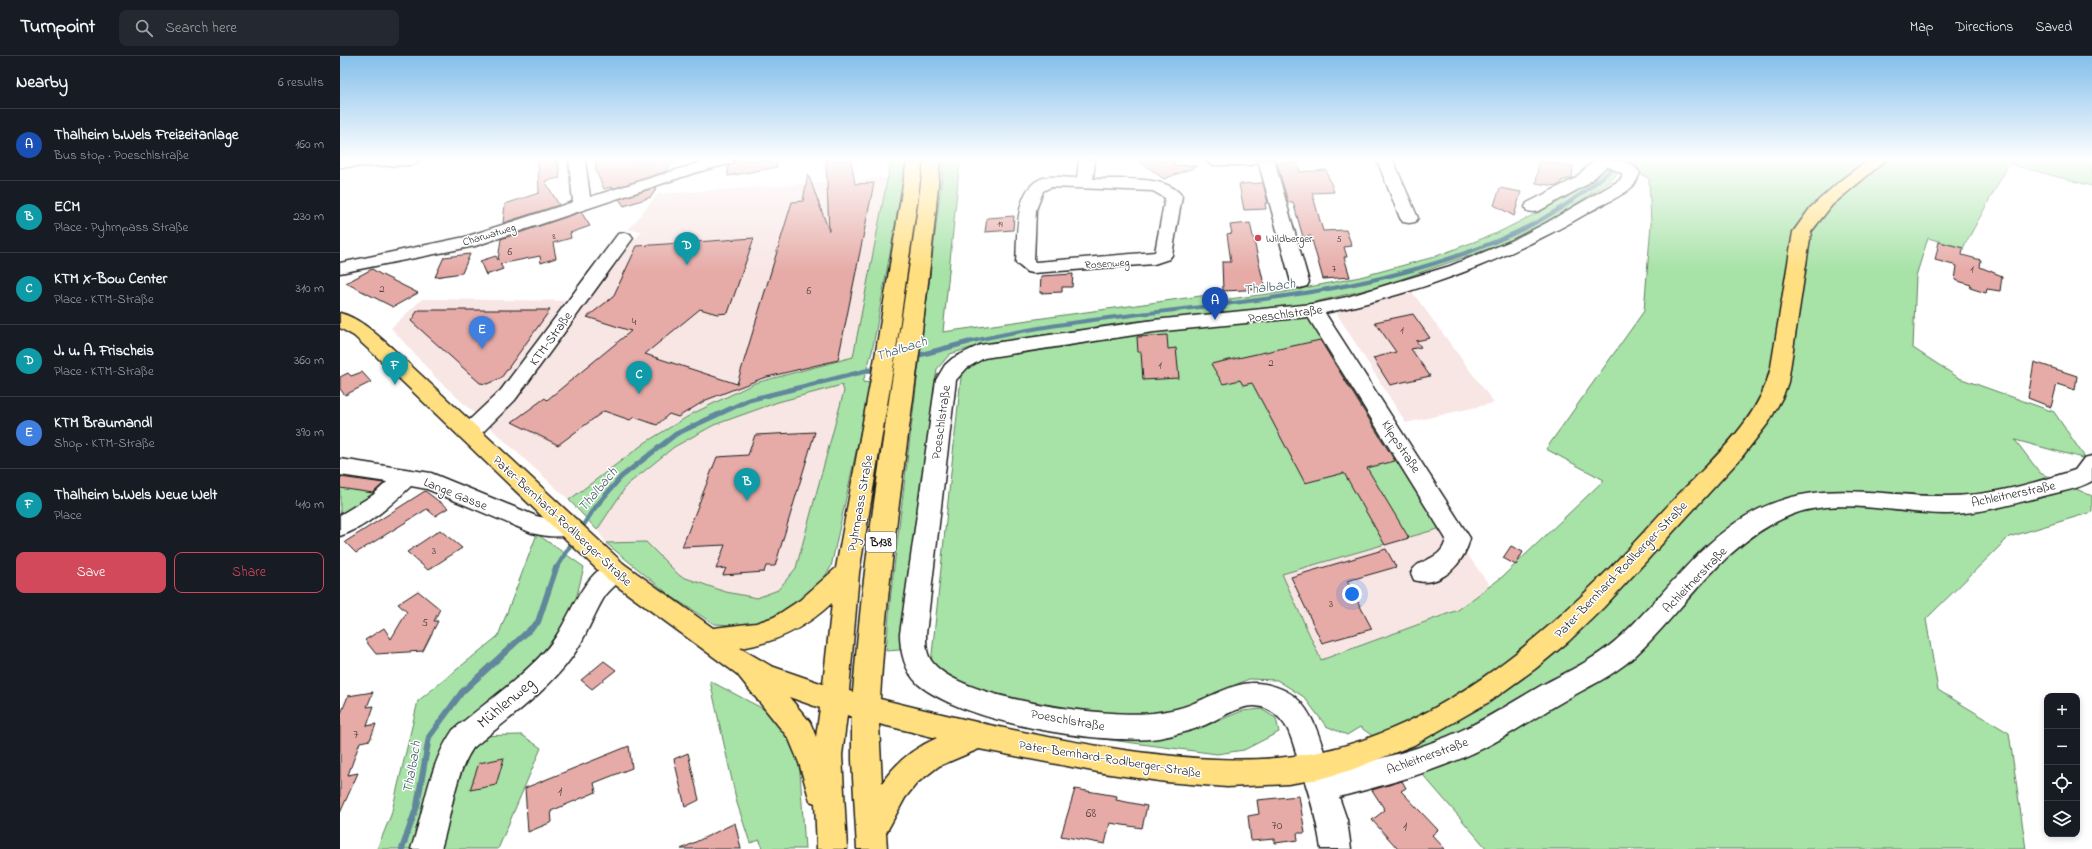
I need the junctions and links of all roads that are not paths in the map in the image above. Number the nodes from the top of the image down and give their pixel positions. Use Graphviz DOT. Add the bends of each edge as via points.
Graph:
graph roads {
  1 [pos="581,197"];
  2 [pos="604,197"];
  3 [pos="909,197"];
  4 [pos="927,197"];
  5 [pos="1033,197"];
  6 [pos="1174,197"];
  7 [pos="1276,197"];
  8 [pos="1400,197"];
  9 [pos="1552,197"];
  10 [pos="1604,197"];
  11 [pos="1832,197"];
  12 [pos="582,204"];
  13 [pos="1533,207"];
  14 [pos="1409,218"];
  15 [pos="624,238"];
  16 [pos="340,268"];
  17 [pos="1300,282"];
  18 [pos="1313,310"];
  19 [pos="340,319"];
  20 [pos="470,432"];
  21 [pos="2092,464"];
  22 [pos="340,467"];
  23 [pos="407,476"];
  24 [pos="568,526"];
  25 [pos="340,527"];
  26 [pos="614,570"];
  27 [pos="847,572"];
  28 [pos="1422,573"];
  29 [pos="708,640"];
  30 [pos="745,666"];
  31 [pos="835,700"];
  32 [pos="866,708"];
  33 [pos="977,736"];
  34 [pos="1318,777"];
  35 [pos="872,839"];
  36 [pos="831,840"];
  37 [pos="426,849"];
  38 [pos="1336,849"];
  1 -- 12 [label="street"];
  2 -- 12 [label="street, Charwatweg"];
  3 -- 27 [label="main road, Pyhrnpass Straße / B138" via="885,357"];
  4 -- 32 [label="main road, Pyhrnpass Straße / B138" via="878,568"];
  5 -- 6 [label="street, Rosenweg" via="1028,210 1025,263 1033,268 1154,259 1163,254"];
  7 -- 17 [label="street"];
  8 -- 14 [label="street"];
  9 -- 13 [label="street"];
  10 -- 18 [label="street, Poeschlstraße" via="1552,228 1456,270 1404,287"];
  11 -- 34 [label="main road, Pater-Bernhard-Rodlberger-Straße" via="1809,220 1802,232 1779,379 1770,402 1752,430 1729,458 1690,496 1587,607 1550,642 1448,714 1399,738 1352,756"];
  12 -- 16 [label="street, Charwatweg" via="469,242"];
  15 -- 20 [label="street, KTM-Straße" via="508,395"];
  18 -- 28 [label="street, Klippstraße" via="1458,538 1457,548 1444,565"];
  18 -- 34 [label="street, Poeschlstraße" via="1154,326 1002,348 980,352 964,359 953,368 946,380 943,399 913,648 926,674 941,686 963,696 1031,713 1109,727 1140,727 1168,723 1199,715 1237,698 1252,694 1268,696 1283,702 1293,712 1301,726"];
  19 -- 20 [label="main road, Pater-Bernhard-Rodlberger-Straße" via="361,332"];
  20 -- 24 [label="main road, Pater-Bernhard-Rodlberger-Straße"];
  21 -- 34 [label="street, Achleitnerstraße" via="2083,476 2068,481 1972,504 1947,505 1856,498 1826,499 1795,505 1767,515 1742,530 1705,565 1656,620 1620,652 1569,684 1473,739 1417,762"];
  22 -- 23 [label="street, Lange Gasse"];
  23 -- 24 [label="street, Lange Gasse" via="441,484 532,524 550,528"];
  23 -- 25 [label="street" via="381,500"];
  24 -- 26 [label="main road, Pater-Bernhard-Rodlberger-Straße"];
  26 -- 29 [label="main road, Pater-Bernhard-Rodlberger-Straße" via="648,598"];
  26 -- 37 [label="street, Mühlenweg" via="596,588 562,650 531,682 457,745"];
  27 -- 29 [label="main road" via="806,611 782,626 751,635"];
  27 -- 31 [label="main road, Pyhrnpass Straße / B138"];
  29 -- 30 [label="main road, Pater-Bernhard-Rodlberger-Straße"];
  30 -- 31 [label="main road, Pater-Bernhard-Rodlberger-Straße" via="789,685"];
  30 -- 36 [label="main road" via="806,741"];
  31 -- 32 [label="main road, Pater-Bernhard-Rodlberger-Straße"];
  31 -- 36 [label="main road, Pyhrnpass Straße / B138" via="828,755"];
  32 -- 33 [label="main road, Pater-Bernhard-Rodlberger-Straße"];
  32 -- 35 [label="main road, Pyhrnpass Straße / B138"];
  33 -- 34 [label="main road, Pater-Bernhard-Rodlberger-Straße" via="1087,757 1202,773"];
  33 -- 35 [label="main road" via="935,753 914,767 896,789"];
  34 -- 38 [label="street, Poeschlstraße" via="1332,820"];
}
